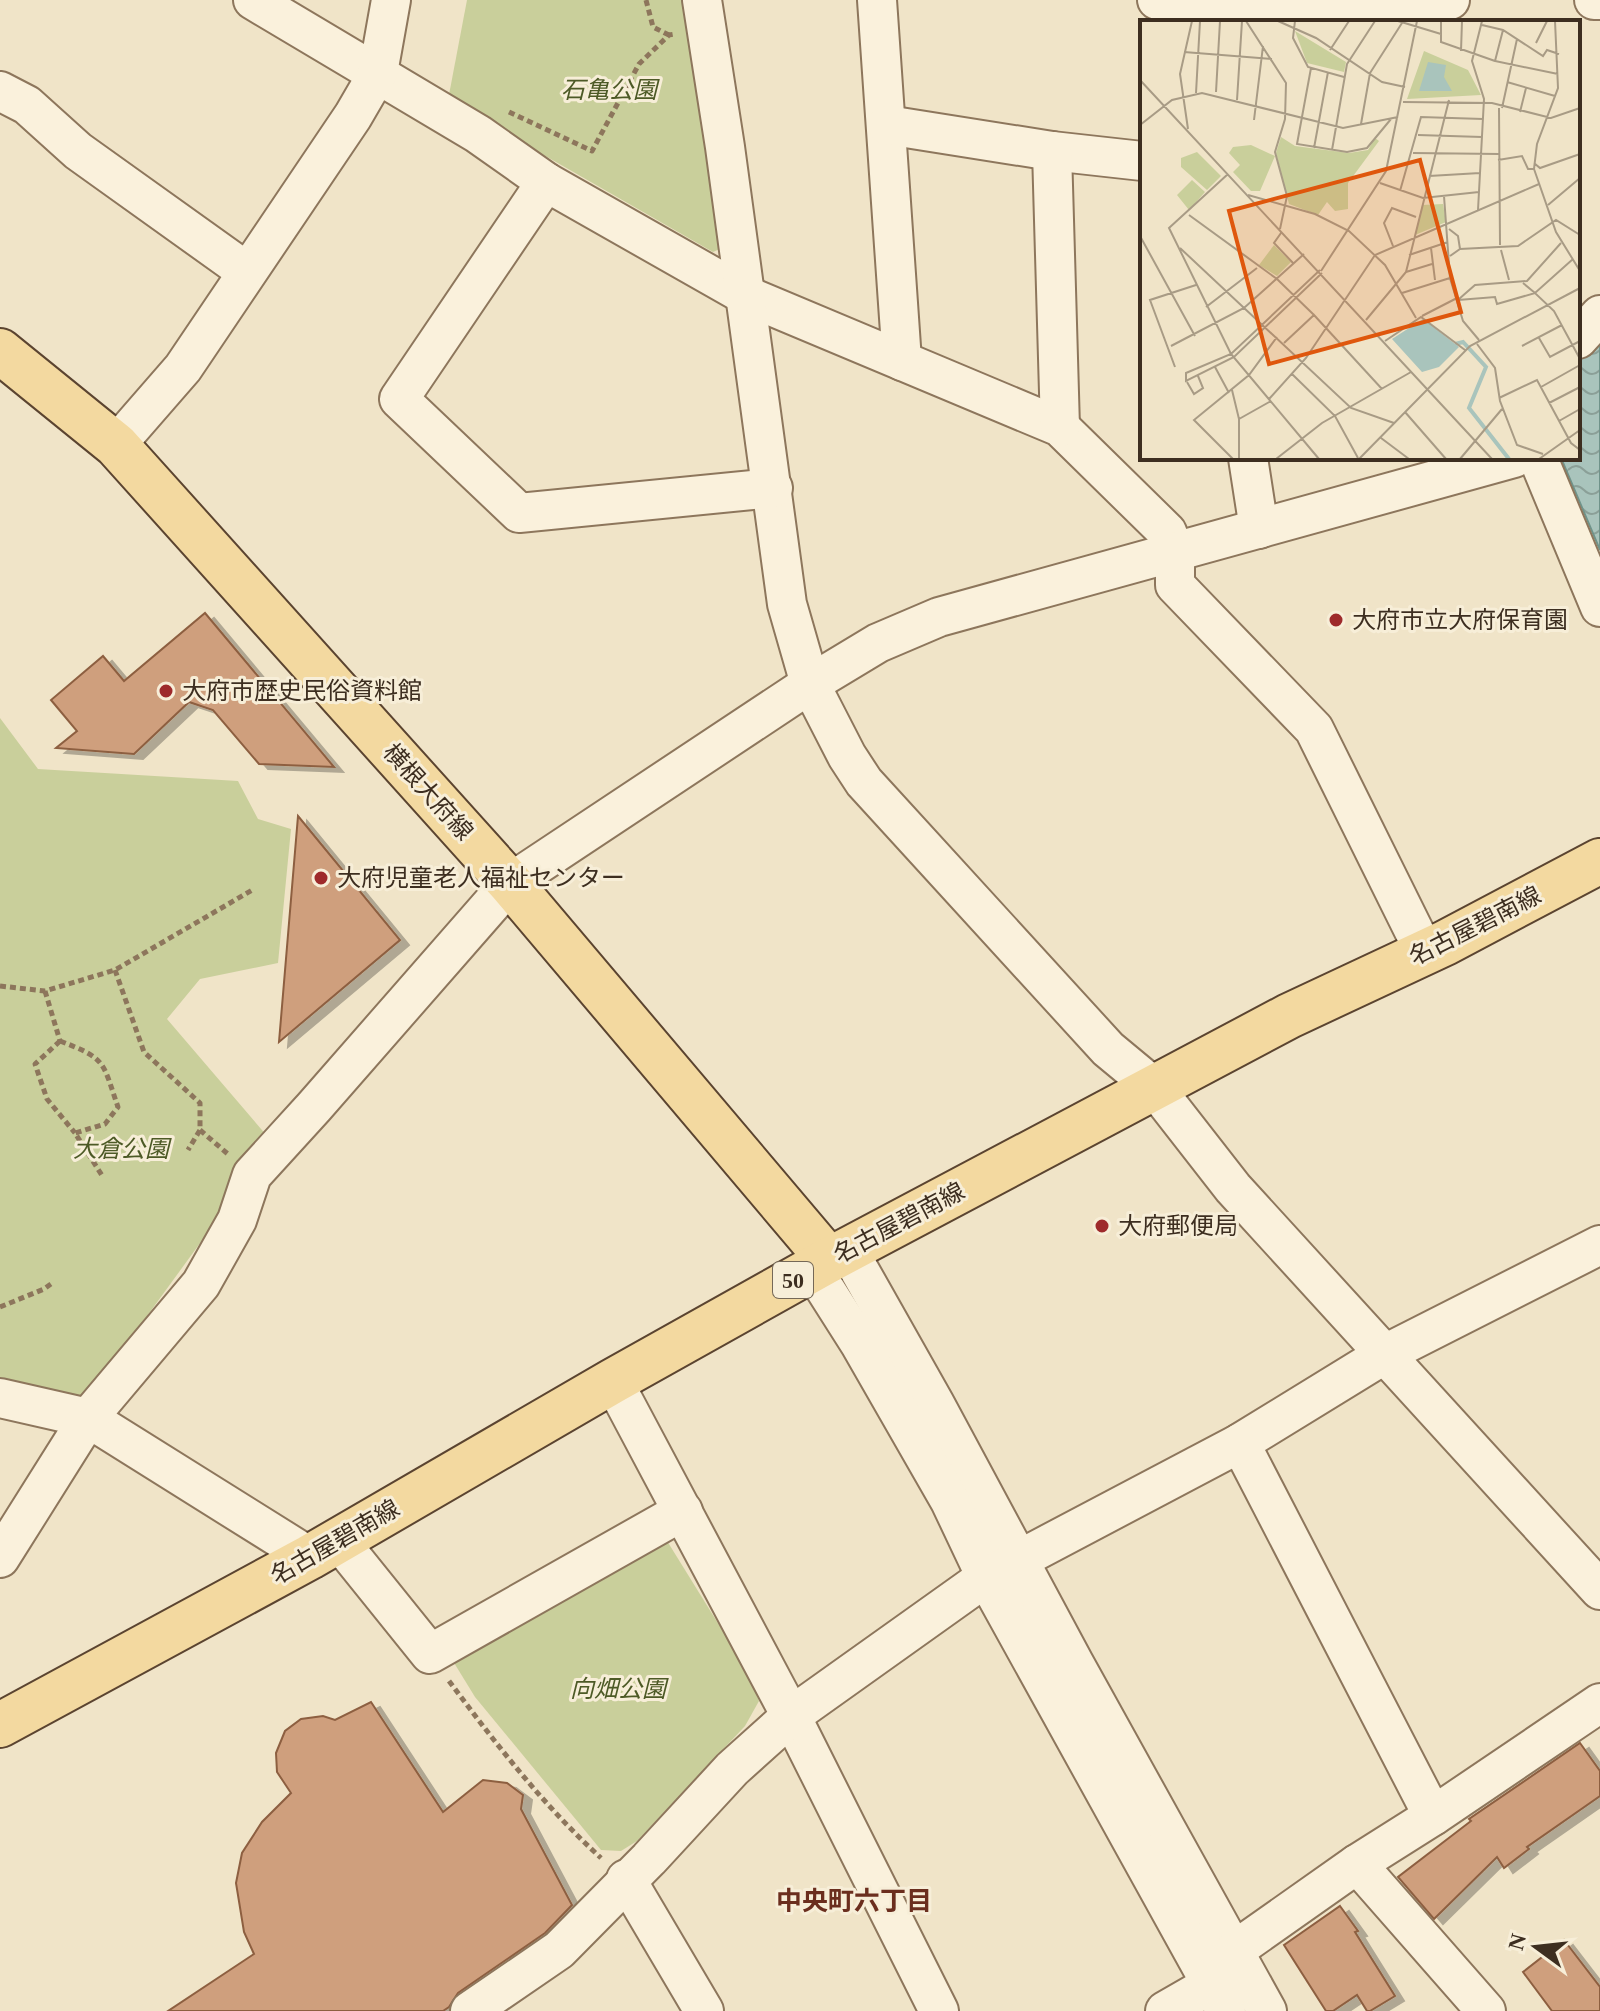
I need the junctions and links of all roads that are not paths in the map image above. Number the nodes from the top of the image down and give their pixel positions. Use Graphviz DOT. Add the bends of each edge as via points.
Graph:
graph roads {
  1 [pos="253,0"];
  2 [pos="391,0"];
  3 [pos="877,0"];
  4 [pos="1157,0"];
  5 [pos="1450,0"];
  6 [pos="704,14"];
  7 [pos="1238,20"];
  8 [pos="378,73"];
  9 [pos="0,91"];
  10 [pos="887,125"];
  11 [pos="1052,151"];
  12 [pos="1140,161"];
  13 [pos="546,182"];
  14 [pos="247,272"];
  15 [pos="745,295"];
  16 [pos="1600,315"];
  17 [pos="1580,337"];
  18 [pos="0,351"];
  19 [pos="902,361"];
  20 [pos="1060,427"];
  21 [pos="116,445"];
  22 [pos="1248,460"];
  23 [pos="1507,460"];
  24 [pos="1539,460"];
  25 [pos="773,488"];
  26 [pos="1259,529"];
  27 [pos="1175,552"];
  28 [pos="1600,607"];
  29 [pos="810,684"];
  30 [pos="1600,861"];
  31 [pos="510,883"];
  32 [pos="1425,953"];
  33 [pos="1155,1088"];
  34 [pos="1600,1245"];
  35 [pos="830,1260"];
  36 [pos="1385,1354"];
  37 [pos="613,1381"];
  38 [pos="0,1398"];
  39 [pos="88,1418"];
  40 [pos="1240,1443"];
  41 [pos="683,1511"];
  42 [pos="325,1549"];
  43 [pos="0,1558"];
  44 [pos="1019,1560"];
  45 [pos="986,1577"];
  46 [pos="1600,1590"];
  47 [pos="1600,1703"];
  48 [pos="791,1716"];
  49 [pos="0,1725"];
  50 [pos="1433,1816"];
  51 [pos="1357,1864"];
  52 [pos="626,1879"];
  53 [pos="1235,1950"];
  54 [pos="1219,1998"];
  55 [pos="470,2011"];
  56 [pos="704,2011"];
  57 [pos="939,2011"];
  58 [pos="1165,2011"];
  59 [pos="1267,2011"];
  60 [pos="1486,2011"];
  1 -- 8 [label="street"];
  2 -- 8 [label="street"];
  3 -- 10 [label="street"];
  4 -- 7 [label="street"];
  5 -- 7 [label="street"];
  6 -- 15 [label="street"];
  8 -- 13 [label="street"];
  8 -- 14 [label="street"];
  9 -- 14 [label="street" via="27,105 78,151"];
  10 -- 11 [label="street"];
  10 -- 19 [label="street"];
  11 -- 12 [label="street"];
  11 -- 20 [label="street"];
  13 -- 15 [label="street"];
  13 -- 25 [label="street" via="399,399 519,513"];
  14 -- 21 [label="street" via="183,368"];
  15 -- 19 [label="street"];
  15 -- 25 [label="street"];
  16 -- 17 [label="street"];
  18 -- 21 [label="main road, 横根大府線"];
  19 -- 20 [label="street"];
  20 -- 27 [label="street" via="1167,532"];
  21 -- 31 [label="main road, 横根大府線"];
  22 -- 26 [label="street"];
  23 -- 26 [label="street"];
  24 -- 28 [label="street"];
  25 -- 29 [label="street" via="787,604"];
  26 -- 27 [label="street"];
  27 -- 29 [label="street" via="939,617 878,643"];
  27 -- 32 [label="street" via="1175,585 1314,729"];
  29 -- 31 [label="street"];
  29 -- 33 [label="street" via="864,782 1108,1049"];
  30 -- 32 [label="main road, 名古屋碧南線 / 50"];
  31 -- 35 [label="main road, 横根大府線"];
  31 -- 39 [label="street" via="252,1175 237,1220 201,1284"];
  32 -- 33 [label="main road, 名古屋碧南線 / 50" via="1289,1016"];
  33 -- 35 [label="main road, 名古屋碧南線 / 50"];
  33 -- 36 [label="street" via="1233,1188"];
  34 -- 36 [label="street"];
  35 -- 37 [label="main road, 名古屋碧南線 / 50"];
  35 -- 44 [label="street" via="935,1404"];
  35 -- 45 [label="street" via="860,1344 950,1501"];
  36 -- 40 [label="street"];
  36 -- 46 [label="street"];
  37 -- 41 [label="street"];
  37 -- 42 [label="main road, 名古屋碧南線 / 50"];
  38 -- 39 [label="street"];
  39 -- 42 [label="street"];
  39 -- 43 [label="street"];
  40 -- 44 [label="street"];
  40 -- 50 [label="street"];
  41 -- 42 [label="street" via="430,1654"];
  41 -- 48 [label="street"];
  42 -- 49 [label="main road, 名古屋碧南線 / 50"];
  44 -- 45 [label="street"];
  44 -- 53 [label="street"];
  45 -- 48 [label="street"];
  45 -- 54 [label="street"];
  47 -- 50 [label="street"];
  48 -- 52 [label="street"];
  48 -- 57 [label="street"];
  50 -- 51 [label="street"];
  51 -- 53 [label="street"];
  51 -- 60 [label="street"];
  52 -- 55 [label="street" via="559,1950"];
  52 -- 56 [label="street"];
  53 -- 54 [label="street"];
  53 -- 59 [label="street"];
  54 -- 58 [label="street"];
}
